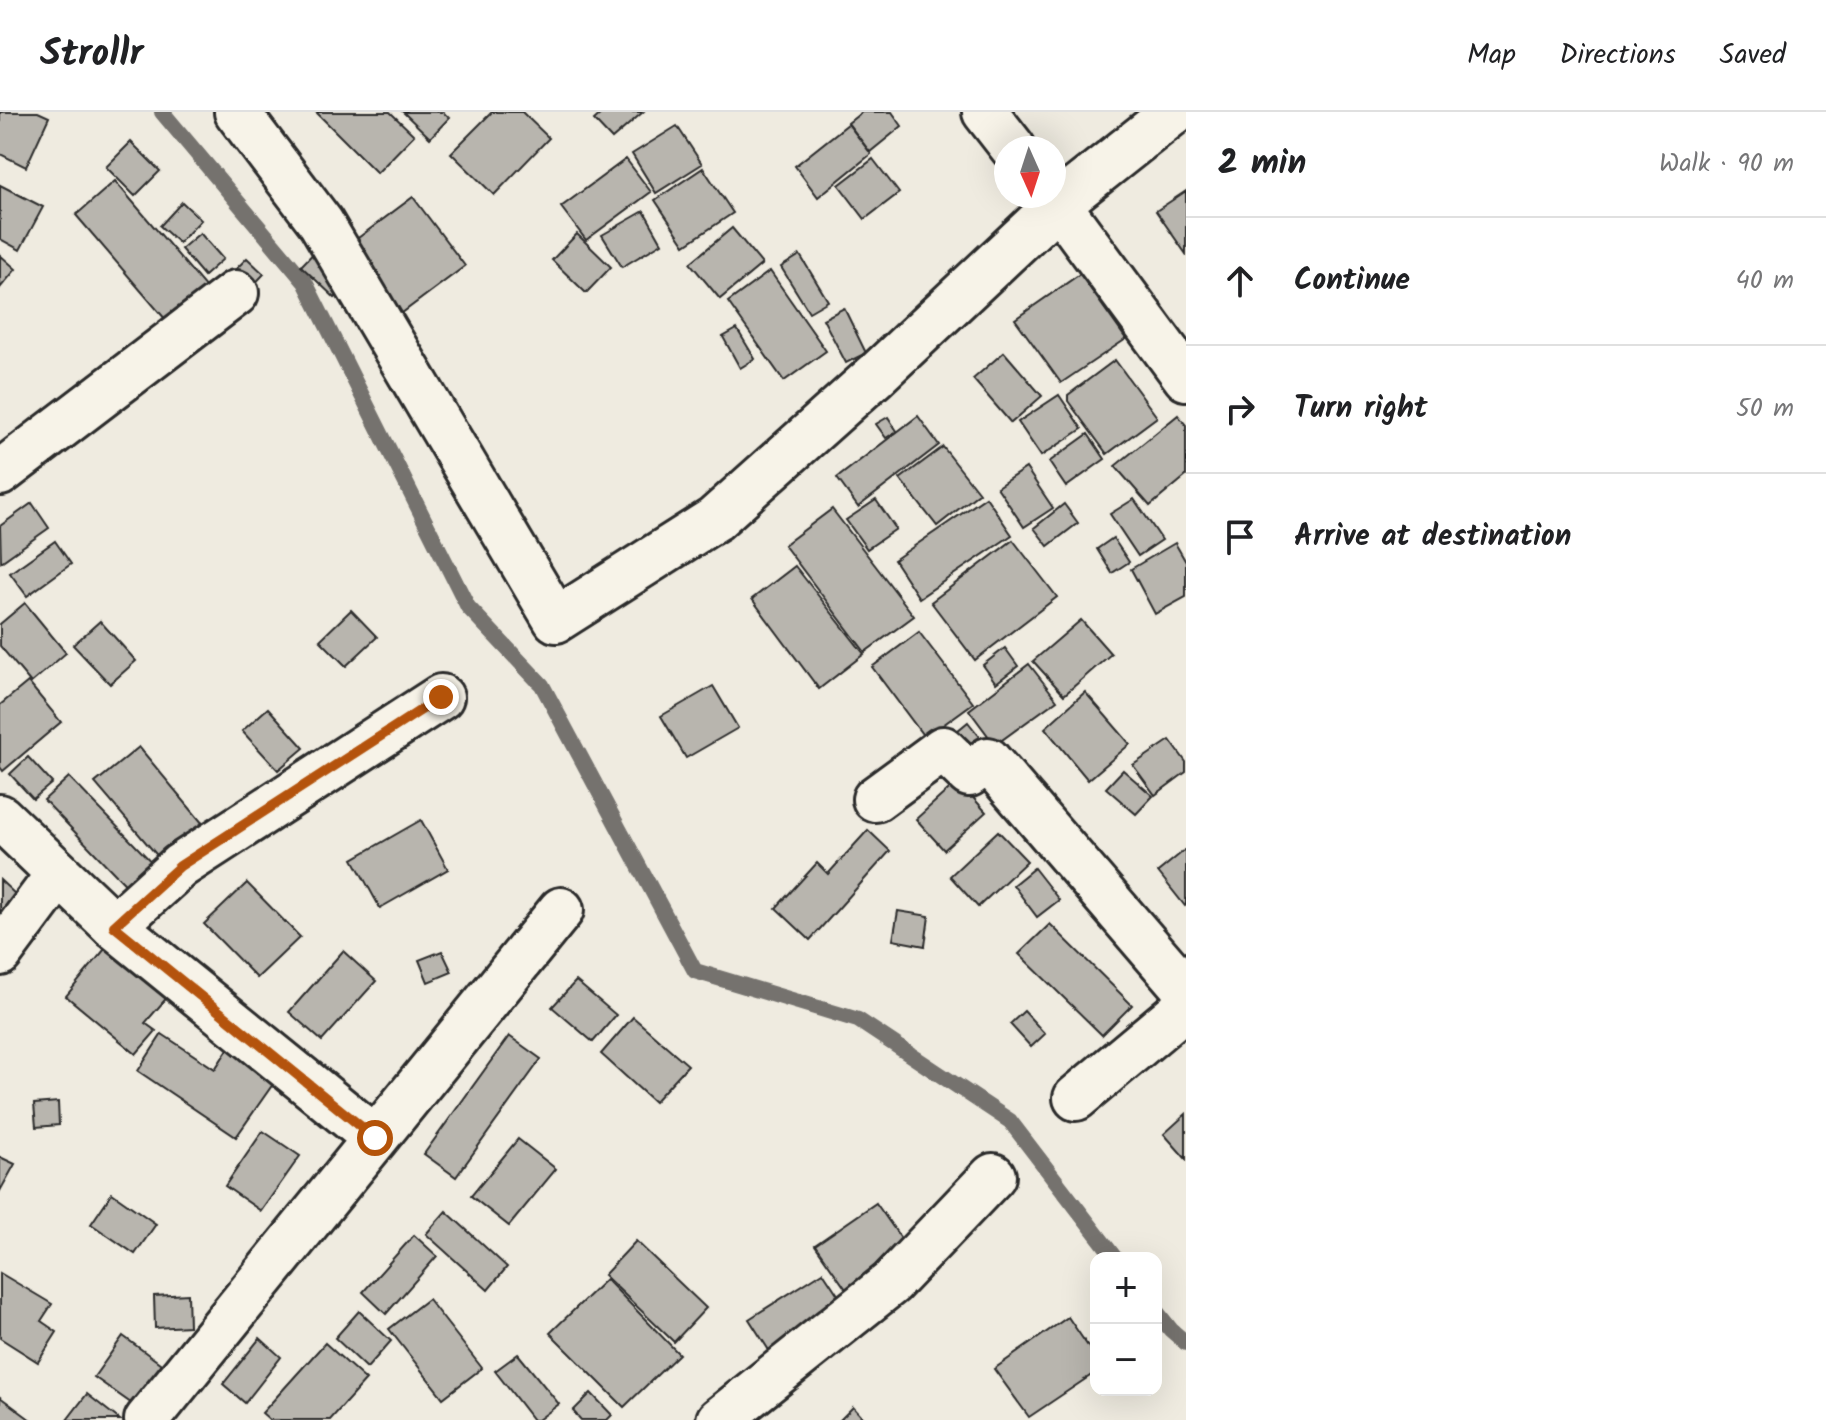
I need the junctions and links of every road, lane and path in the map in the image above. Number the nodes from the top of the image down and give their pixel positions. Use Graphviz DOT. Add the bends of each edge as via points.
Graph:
graph roads {
  1 [pos="237,112"];
  2 [pos="985,112"];
  3 [pos="1174,112"];
  4 [pos="1004,136"];
  5 [pos="1066,192"];
  6 [pos="1047,208"];
  7 [pos="1061,208"];
  8 [pos="236,293"];
  9 [pos="1186,378"];
  10 [pos="0,473"];
  11 [pos="441,697"];
  12 [pos="875,799"];
  13 [pos="0,817"];
  14 [pos="58,875"];
  15 [pos="561,910"];
  16 [pos="114,926"];
  17 [pos="0,953"];
  18 [pos="1186,990"];
  19 [pos="1186,1006"];
  20 [pos="1076,1098"];
  21 [pos="375,1138"];
  22 [pos="993,1176"];
  23 [pos="147,1420"];
  24 [pos="719,1420"];
  1 -- 6 [label="street" via="321,223 556,620 715,519 876,375"];
  2 -- 4 [label="street"];
  3 -- 5 [label="street"];
  7 -- 9 [label="street"];
  8 -- 10 [label="street"];
  11 -- 16 [label="street" via="180,866"];
  12 -- 18 [label="street" via="943,749 969,774 988,760"];
  13 -- 14 [label="street"];
  14 -- 16 [label="street"];
  14 -- 17 [label="street"];
  15 -- 21 [label="street"];
  16 -- 21 [label="street"];
  19 -- 20 [label="street"];
  21 -- 23 [label="street"];
  22 -- 24 [label="street" via="891,1283"];
}
